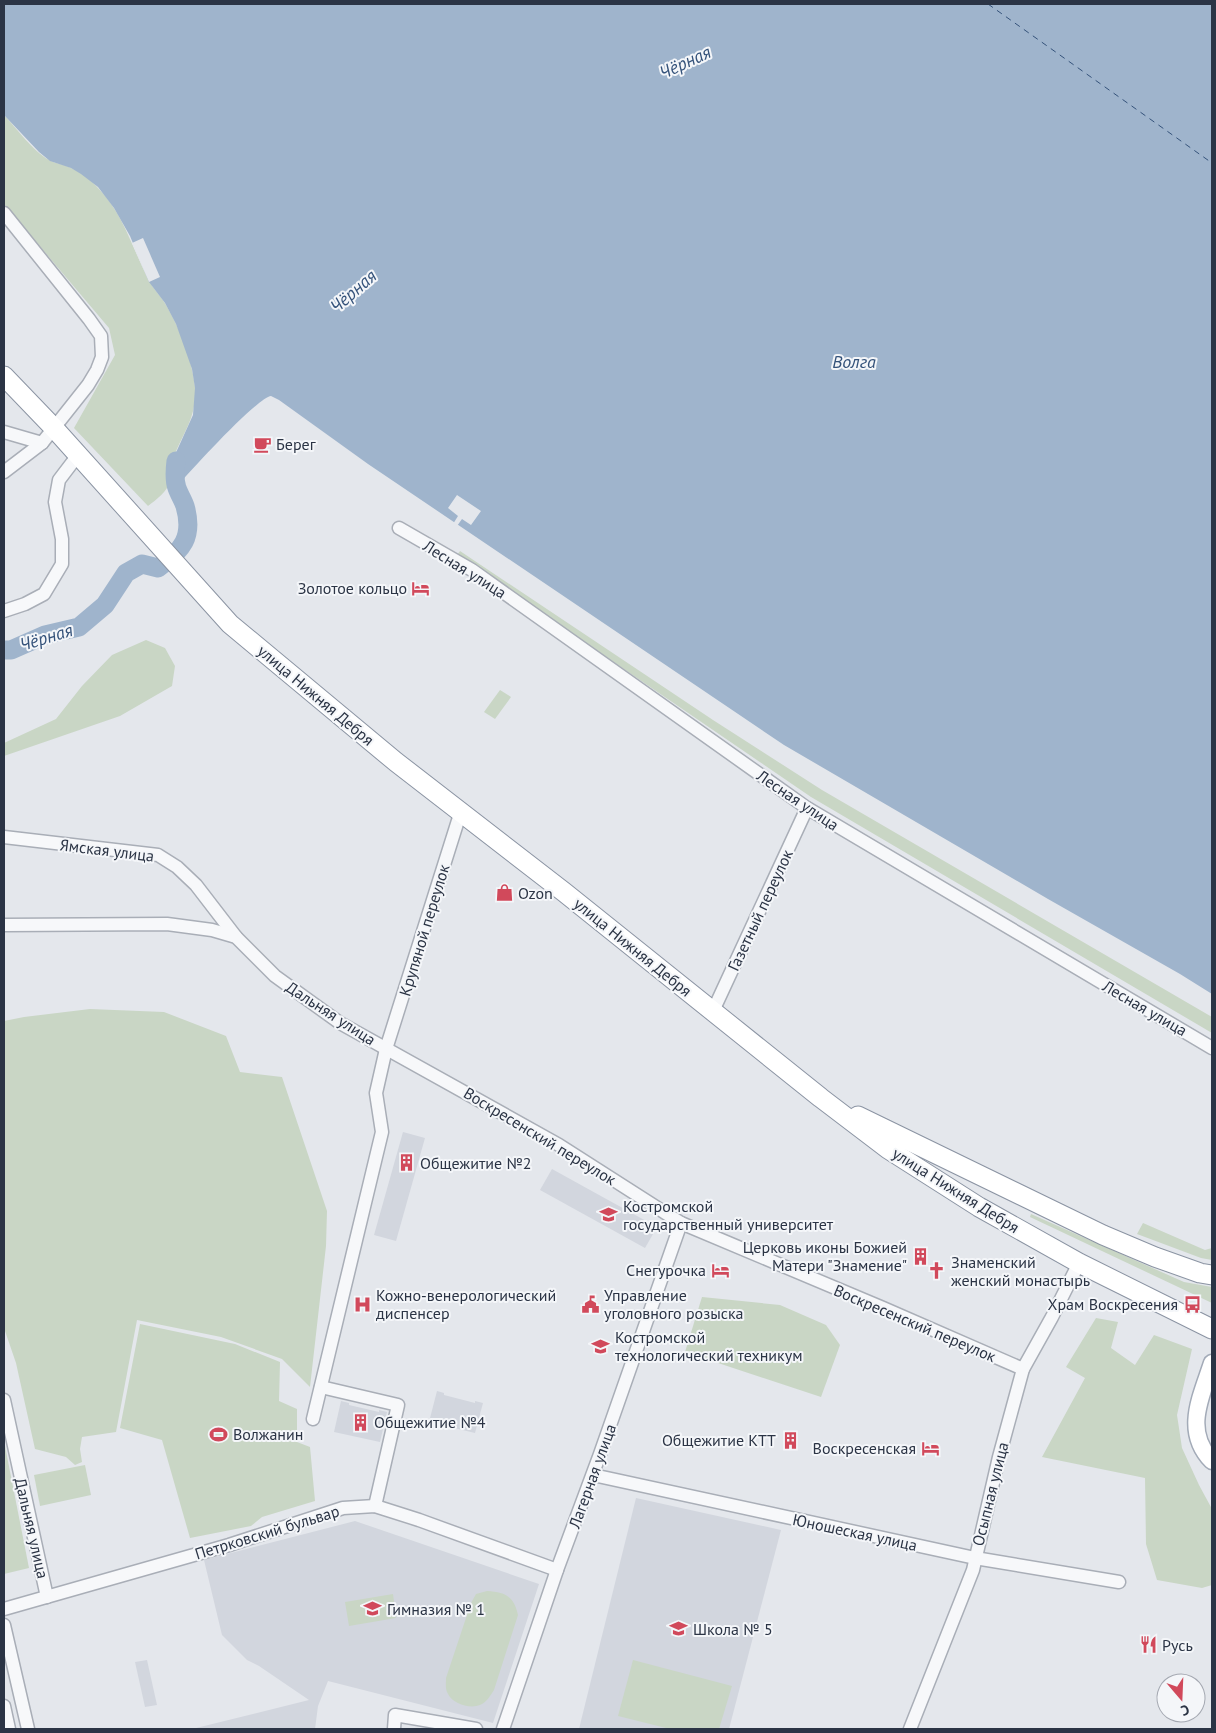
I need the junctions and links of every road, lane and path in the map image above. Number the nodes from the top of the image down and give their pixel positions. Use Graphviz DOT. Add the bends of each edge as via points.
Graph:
graph roads {
  1 [pos="4,213"];
  2 [pos="4,376"];
  3 [pos="53,427"];
  4 [pos="4,432"];
  5 [pos="42,443"];
  6 [pos="78,455"];
  7 [pos="4,472"];
  8 [pos="399,528"];
  9 [pos="4,611"];
  10 [pos="807,808"];
  11 [pos="461,811"];
  12 [pos="4,837"];
  13 [pos="4,925"];
  14 [pos="236,937"];
  15 [pos="713,1011"];
  16 [pos="1212,1048"];
  17 [pos="386,1049"];
  18 [pos="821,1098"];
  19 [pos="681,1223"];
  20 [pos="1079,1263"];
  21 [pos="1212,1275"];
  22 [pos="1212,1329"];
  23 [pos="1212,1363"];
  24 [pos="1023,1369"];
  25 [pos="321,1387"];
  26 [pos="4,1400"];
  27 [pos="313,1419"];
  28 [pos="1212,1461"];
  29 [pos="593,1475"];
  30 [pos="375,1506"];
  31 [pos="975,1558"];
  32 [pos="557,1570"];
  33 [pos="1119,1582"];
  34 [pos="47,1597"];
  35 [pos="4,1610"];
  36 [pos="4,1625"];
  37 [pos="4,1706"];
  38 [pos="9,1729"];
  39 [pos="28,1729"];
  40 [pos="394,1729"];
  41 [pos="476,1729"];
  42 [pos="504,1729"];
  43 [pos="910,1729"];
  1 -- 3 [label="street" via="101,336 102,357 97,370"];
  2 -- 3 [label="highway, улица Нижняя Дебря"];
  3 -- 5 [label="street"];
  3 -- 6 [label="highway, улица Нижняя Дебря"];
  4 -- 5 [label="street"];
  5 -- 7 [label="street"];
  6 -- 9 [label="street" via="59,480 55,502 62,539 62,564 44,594"];
  6 -- 11 [label="highway, улица Нижняя Дебря" via="230,624 396,762"];
  8 -- 10 [label="street, Лесная улица" via="472,570"];
  10 -- 15 [label="street, Газетный переулок"];
  10 -- 16 [label="street, Лесная улица"];
  11 -- 15 [label="highway, улица Нижняя Дебря"];
  11 -- 17 [label="street, Крупяной переулок"];
  12 -- 14 [label="street, Ямская улица" via="158,855 178,867 196,885"];
  13 -- 14 [label="street, Дальняя улица" via="167,924"];
  14 -- 17 [label="street, Дальняя улица" via="275,976 340,1023"];
  15 -- 18 [label="highway, улица Нижняя Дебря"];
  17 -- 19 [label="street, Воскресенский переулок" via="559,1145"];
  17 -- 25 [label="street, Дальняя улица" via="376,1092 382,1132"];
  18 -- 20 [label="highway, улица Нижняя Дебря" via="888,1149 950,1190"];
  18 -- 21 [label="highway" via="1103,1236"];
  19 -- 24 [label="street, Воскресенский переулок"];
  19 -- 29 [label="street, Лагерная улица"];
  20 -- 22 [label="highway, улица Нижняя Дебря"];
  20 -- 24 [label="street, Осыпная улица"];
  23 -- 28 [label="main road" via="1195,1428 1205,1454"];
  24 -- 31 [label="street, Осыпная улица"];
  25 -- 27 [label="street, Дальняя улица"];
  25 -- 30 [label="street" via="398,1405"];
  26 -- 34 [label="street, Дальняя улица"];
  29 -- 31 [label="street, Юношеская улица"];
  29 -- 32 [label="street, Лагерная улица"];
  30 -- 32 [label="street, Петрковский бульвар"];
  30 -- 34 [label="street, Петрковский бульвар" via="343,1508 229,1545"];
  31 -- 33 [label="street, Юношеская улица"];
  31 -- 43 [label="street, Осыпная улица"];
  32 -- 42 [label="street, Лагерная улица"];
  34 -- 35 [label="street, Петрковский бульвар"];
  36 -- 39 [label="street"];
  37 -- 38 [label="street"];
  40 -- 41 [label="street" via="396,1715"];
}
